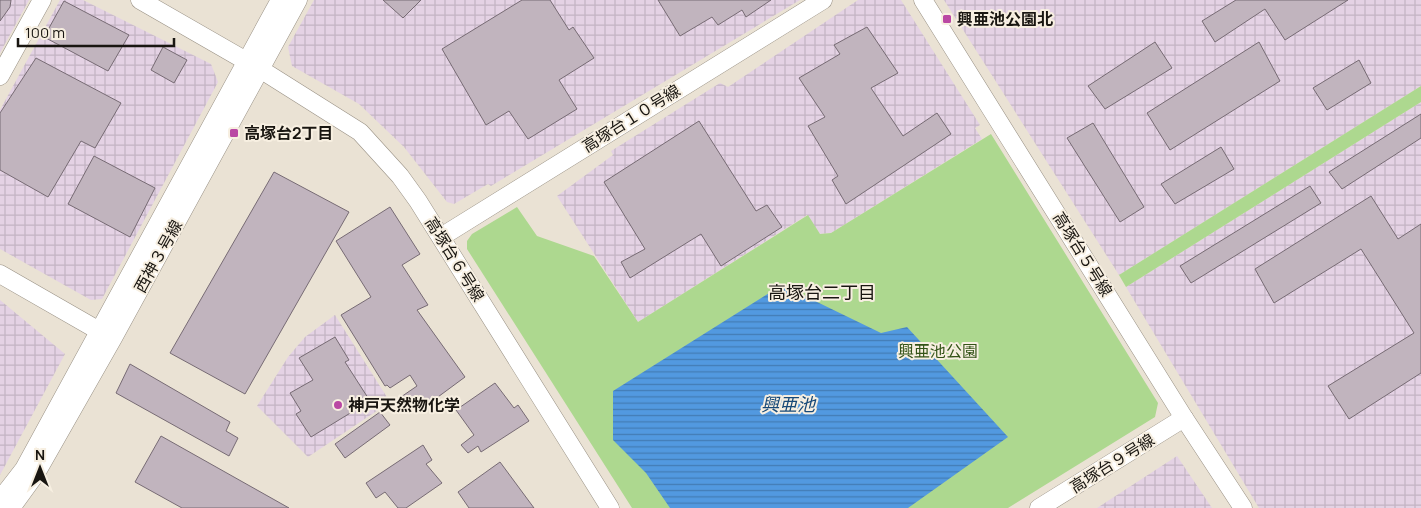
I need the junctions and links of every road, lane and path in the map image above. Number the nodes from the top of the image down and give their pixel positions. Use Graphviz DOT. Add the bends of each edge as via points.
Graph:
graph roads {
  1 [pos="42,0"];
  2 [pos="140,0"];
  3 [pos="280,0"];
  4 [pos="298,0"];
  5 [pos="823,0"];
  6 [pos="923,0"];
  7 [pos="253,65"];
  8 [pos="0,76"];
  9 [pos="441,237"];
  10 [pos="0,274"];
  11 [pos="106,335"];
  12 [pos="1184,418"];
  13 [pos="0,500"];
  14 [pos="11,508"];
  15 [pos="610,508"];
  16 [pos="1040,508"];
  17 [pos="1243,508"];
  1 -- 8 [label="street"];
  2 -- 7 [label="street, 高塚台６号線"];
  3 -- 7 [label="street, 西神３号線"];
  4 -- 7 [label="street, 西神３号線"];
  5 -- 9 [label="street, 高塚台１０号線"];
  6 -- 12 [label="street, 高塚台５号線"];
  7 -- 9 [label="street, 高塚台６号線" via="360,132 400,176"];
  7 -- 11 [label="street, 西神３号線"];
  9 -- 15 [label="street, 高塚台６号線"];
  10 -- 11 [label="street"];
  11 -- 13 [label="street, 西神３号線" via="24,468"];
  11 -- 14 [label="street, 西神３号線" via="35,475"];
  12 -- 16 [label="street, 高塚台９号線"];
  12 -- 17 [label="street, 高塚台５号線"];
}
